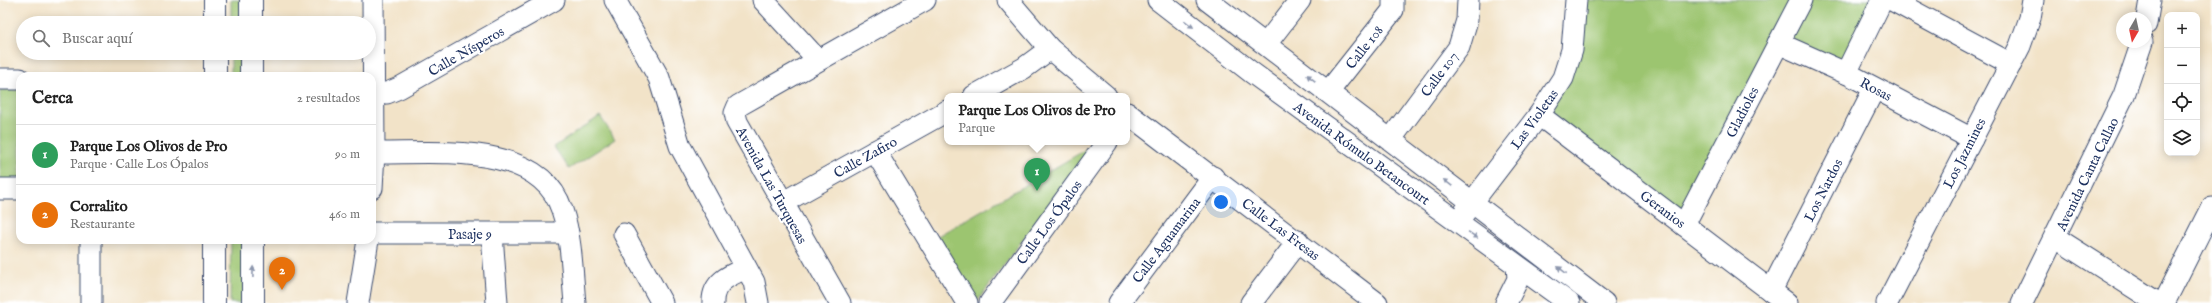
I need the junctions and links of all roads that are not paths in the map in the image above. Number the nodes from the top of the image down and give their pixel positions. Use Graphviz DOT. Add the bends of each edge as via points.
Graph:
graph roads {
  1 [pos="215,0"];
  2 [pos="251,0"];
  3 [pos="373,0"];
  4 [pos="554,0"];
  5 [pos="615,0"];
  6 [pos="763,0"];
  7 [pos="925,0"];
  8 [pos="1008,0"];
  9 [pos="1158,0"];
  10 [pos="1207,0"];
  11 [pos="1300,0"];
  12 [pos="1393,0"];
  13 [pos="1468,0"];
  14 [pos="1576,0"];
  15 [pos="1801,0"];
  16 [pos="1882,0"];
  17 [pos="1892,0"];
  18 [pos="2033,0"];
  19 [pos="2150,0"];
  20 [pos="2148,12"];
  21 [pos="215,16"];
  22 [pos="251,16"];
  23 [pos="373,16"];
  24 [pos="1778,43"];
  25 [pos="1266,44"];
  26 [pos="2140,48"];
  27 [pos="1050,49"];
  28 [pos="215,60"];
  29 [pos="251,60"];
  30 [pos="374,60"];
  31 [pos="818,60"];
  32 [pos="2011,64"];
  33 [pos="215,72"];
  34 [pos="251,72"];
  35 [pos="374,72"];
  36 [pos="1846,73"];
  37 [pos="0,79"];
  38 [pos="16,79"];
  39 [pos="1874,89"];
  40 [pos="1329,91"];
  41 [pos="376,93"];
  42 [pos="979,93"];
  43 [pos="1102,93"];
  44 [pos="944,113"];
  45 [pos="1539,115"];
  46 [pos="1130,116"];
  47 [pos="1391,139"];
  48 [pos="1972,139"];
  49 [pos="1105,145"];
  50 [pos="876,151"];
  51 [pos="376,153"];
  52 [pos="1213,177"];
  53 [pos="0,189"];
  54 [pos="16,189"];
  55 [pos="1474,202"];
  56 [pos="782,203"];
  57 [pos="2212,208"];
  58 [pos="1455,222"];
  59 [pos="1684,225"];
  60 [pos="376,233"];
  61 [pos="492,234"];
  62 [pos="568,234"];
  63 [pos="624,234"];
  64 [pos="2056,238"];
  65 [pos="1298,241"];
  66 [pos="91,244"];
  67 [pos="214,244"];
  68 [pos="253,244"];
  69 [pos="367,244"];
  70 [pos="1517,266"];
  71 [pos="746,268"];
  72 [pos="1779,297"];
  73 [pos="1590,299"];
  74 [pos="91,303"];
  75 [pos="214,303"];
  76 [pos="253,303"];
  77 [pos="358,303"];
  78 [pos="497,303"];
  79 [pos="575,303"];
  80 [pos="662,303"];
  81 [pos="713,303"];
  82 [pos="758,303"];
  83 [pos="840,303"];
  84 [pos="967,303"];
  85 [pos="990,303"];
  86 [pos="1119,303"];
  87 [pos="1251,303"];
  88 [pos="1377,303"];
  89 [pos="1506,303"];
  90 [pos="1569,303"];
  91 [pos="1887,303"];
  92 [pos="2022,303"];
  93 [pos="2158,303"];
  94 [pos="2164,303"];
  1 -- 21 [label="main road"];
  2 -- 22 [label="main road"];
  3 -- 23 [label="street"];
  4 -- 41 [label="street, Calle Nísperos" via="399,88 387,93"];
  5 -- 71 [label="street" via="659,78 680,146"];
  6 -- 31 [label="street"];
  7 -- 31 [label="street, Avenida Las Turquesas"];
  8 -- 27 [label="street"];
  9 -- 58 [label="street, Avenida Rómulo Betancourt, one-way"];
  10 -- 25 [label="street, Avenida Rómulo Betancourt"];
  11 -- 25 [label="street"];
  12 -- 40 [label="street, Calle 108" via="1393,10"];
  13 -- 47 [label="street, Calle 107" via="1467,20 1459,47"];
  14 -- 45 [label="street, Las Violetas" via="1572,50 1563,78"];
  15 -- 24 [label="street, Gladioles"];
  16 -- 36 [label="street"];
  17 -- 32 [label="street"];
  18 -- 32 [label="street, Los Jazmines" via="2030,18"];
  19 -- 20 [label="street"];
  24 -- 36 [label="street, Rosas"];
  24 -- 59 [label="street, Gladioles"];
  40 -- 25 [label="street, Avenida Rómulo Betancourt, one-way"];
  26 -- 64 [label="street, Avenida Canta Callao" via="2124,95"];
  27 -- 42 [label="street" via="1024,68"];
  27 -- 43 [label="street"];
  28 -- 33 [label="main road"];
  29 -- 34 [label="main road"];
  30 -- 35 [label="street"];
  31 -- 56 [label="street, Avenida Las Turquesas" via="738,106 735,113 737,122"];
  32 -- 48 [label="street, Los Jazmines"];
  36 -- 39 [label="street, Rosas"];
  37 -- 38 [label="street"];
  39 -- 48 [label="street, Rosas"];
  39 -- 72 [label="street, Los Nardos"];
  40 -- 47 [label="street, Avenida Rómulo Betancourt"];
  44 -- 50 [label="street, Calle Zafiro"];
  45 -- 55 [label="street, Las Violetas"];
  45 -- 59 [label="street, Geranios"];
  46 -- 52 [label="street, Calle Las Fresas"];
  55 -- 47 [label="street, Avenida Rómulo Betancourt, one-way"];
  48 -- 91 [label="street, Los Jazmines"];
  49 -- 85 [label="street, Calle Los Ópalos"];
  50 -- 56 [label="street, Calle Zafiro"];
  50 -- 84 [label="street"];
  51 -- 62 [label="street" via="474,155 524,166 550,188 562,209"];
  52 -- 65 [label="street, Calle Las Fresas"];
  52 -- 86 [label="street, Calle Aguamarina"];
  53 -- 54 [label="street"];
  55 -- 58 [label="street, Las Violetas"];
  73 -- 55 [label="street, Avenida Rómulo Betancourt, one-way"];
  56 -- 83 [label="street, Avenida Las Turquesas"];
  57 -- 94 [label="street"];
  58 -- 70 [label="street, Avenida Rómulo Betancourt, one-way"];
  59 -- 72 [label="street, Geranios"];
  60 -- 61 [label="street, Pasaje 9"];
  61 -- 62 [label="street, Pasaje 9"];
  61 -- 78 [label="street"];
  62 -- 79 [label="street"];
  63 -- 80 [label="street"];
  64 -- 92 [label="street, Avenida Canta Callao"];
  64 -- 93 [label="street"];
  65 -- 87 [label="street"];
  65 -- 88 [label="street, Calle Las Fresas"];
  66 -- 74 [label="street"];
  67 -- 75 [label="main road"];
  76 -- 68 [label="main road, one-way"];
  69 -- 77 [label="street"];
  70 -- 89 [label="street" via="1518,279"];
  70 -- 90 [label="street, Avenida Rómulo Betancourt"];
  71 -- 81 [label="street" via="719,282"];
  71 -- 82 [label="street" via="754,282"];
}
